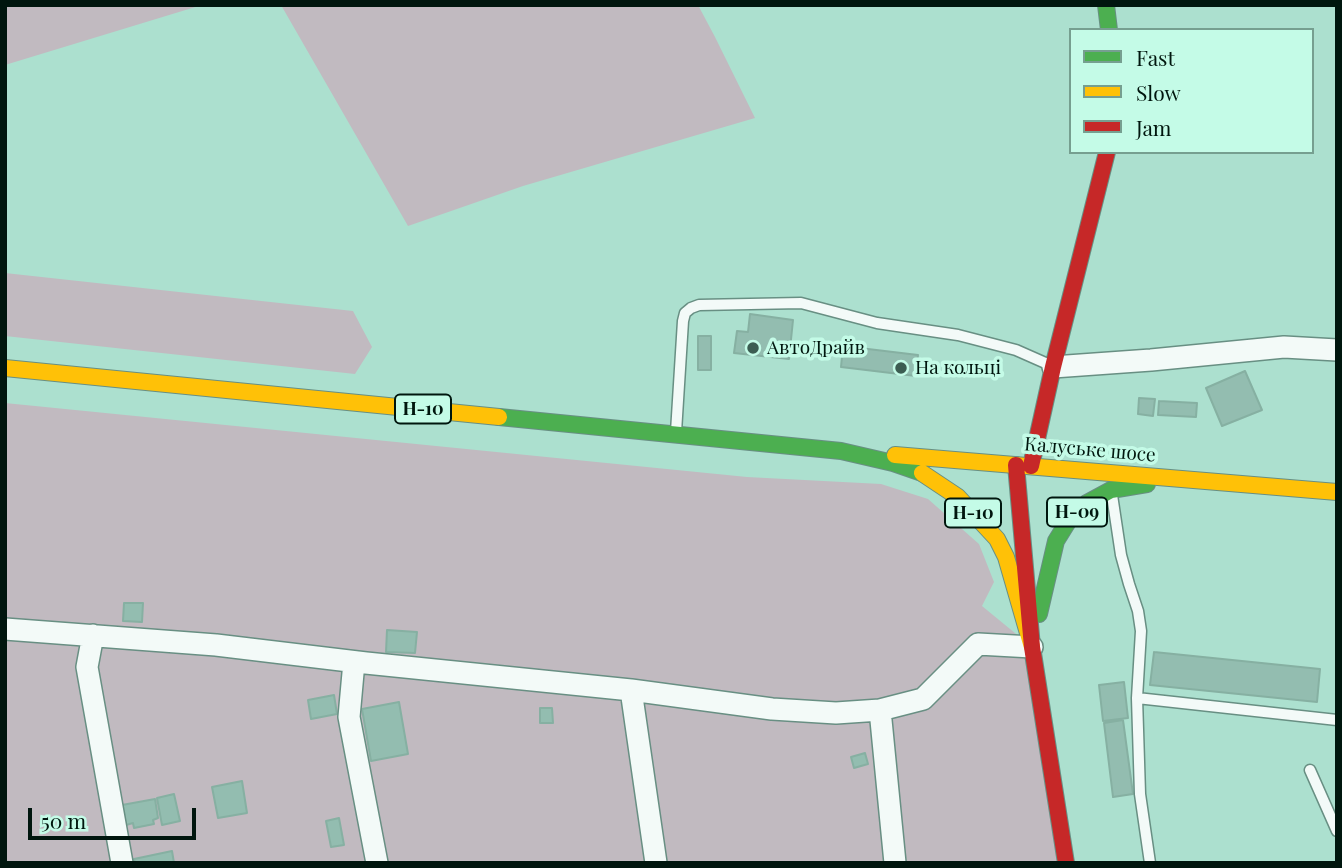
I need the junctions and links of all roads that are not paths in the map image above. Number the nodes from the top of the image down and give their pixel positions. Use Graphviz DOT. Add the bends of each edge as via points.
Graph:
graph roads {
  1 [pos="1106,5"];
  2 [pos="1109,28"];
  3 [pos="1106,154"];
  4 [pos="1337,350"];
  5 [pos="1053,367"];
  6 [pos="5,368"];
  7 [pos="676,435"];
  8 [pos="841,451"];
  9 [pos="1024,465"];
  10 [pos="1214,481"];
  11 [pos="1111,490"];
  12 [pos="1337,492"];
  13 [pos="5,629"];
  14 [pos="93,635"];
  15 [pos="1032,647"];
  16 [pos="354,662"];
  17 [pos="631,690"];
  18 [pos="1137,698"];
  19 [pos="880,710"];
  20 [pos="1337,720"];
  21 [pos="1310,770"];
  22 [pos="1337,831"];
  23 [pos="122,863"];
  24 [pos="377,863"];
  25 [pos="656,863"];
  26 [pos="895,863"];
  27 [pos="1066,863"];
  28 [pos="1150,863"];
  1 -- 2 [label="main road"];
  3 -- 5 [label="main road"];
  4 -- 5 [label="street" via="1284,347"];
  5 -- 7 [label="lane" via="1016,350 958,335 877,323 801,303 699,305 685,313 683,321"];
  5 -- 9 [label="main road"];
  6 -- 7 [label="main road, Н-10"];
  7 -- 8 [label="main road, Н-10"];
  8 -- 9 [label="main road, Калуське шосе / Н-10"];
  8 -- 15 [label="main road, Н-10" via="921,473 976,515 1006,557"];
  9 -- 10 [label="main road, Калуське шосе / Н-09"];
  9 -- 15 [label="main road, Н-10"];
  10 -- 11 [label="main road, Н-09"];
  10 -- 12 [label="main road, Калуське шосе / Н-09"];
  11 -- 15 [label="main road, Н-09" via="1087,503 1056,541"];
  11 -- 18 [label="lane" via="1121,555 1141,631"];
  13 -- 14 [label="street"];
  14 -- 16 [label="street"];
  14 -- 23 [label="street" via="87,667"];
  15 -- 19 [label="street" via="978,644 923,699"];
  15 -- 27 [label="main road, Н-10"];
  16 -- 17 [label="street"];
  16 -- 24 [label="street" via="349,717"];
  17 -- 19 [label="street" via="772,709"];
  17 -- 25 [label="street"];
  18 -- 20 [label="lane"];
  18 -- 28 [label="lane" via="1140,794"];
  19 -- 26 [label="street"];
  21 -- 22 [label="lane"];
}
